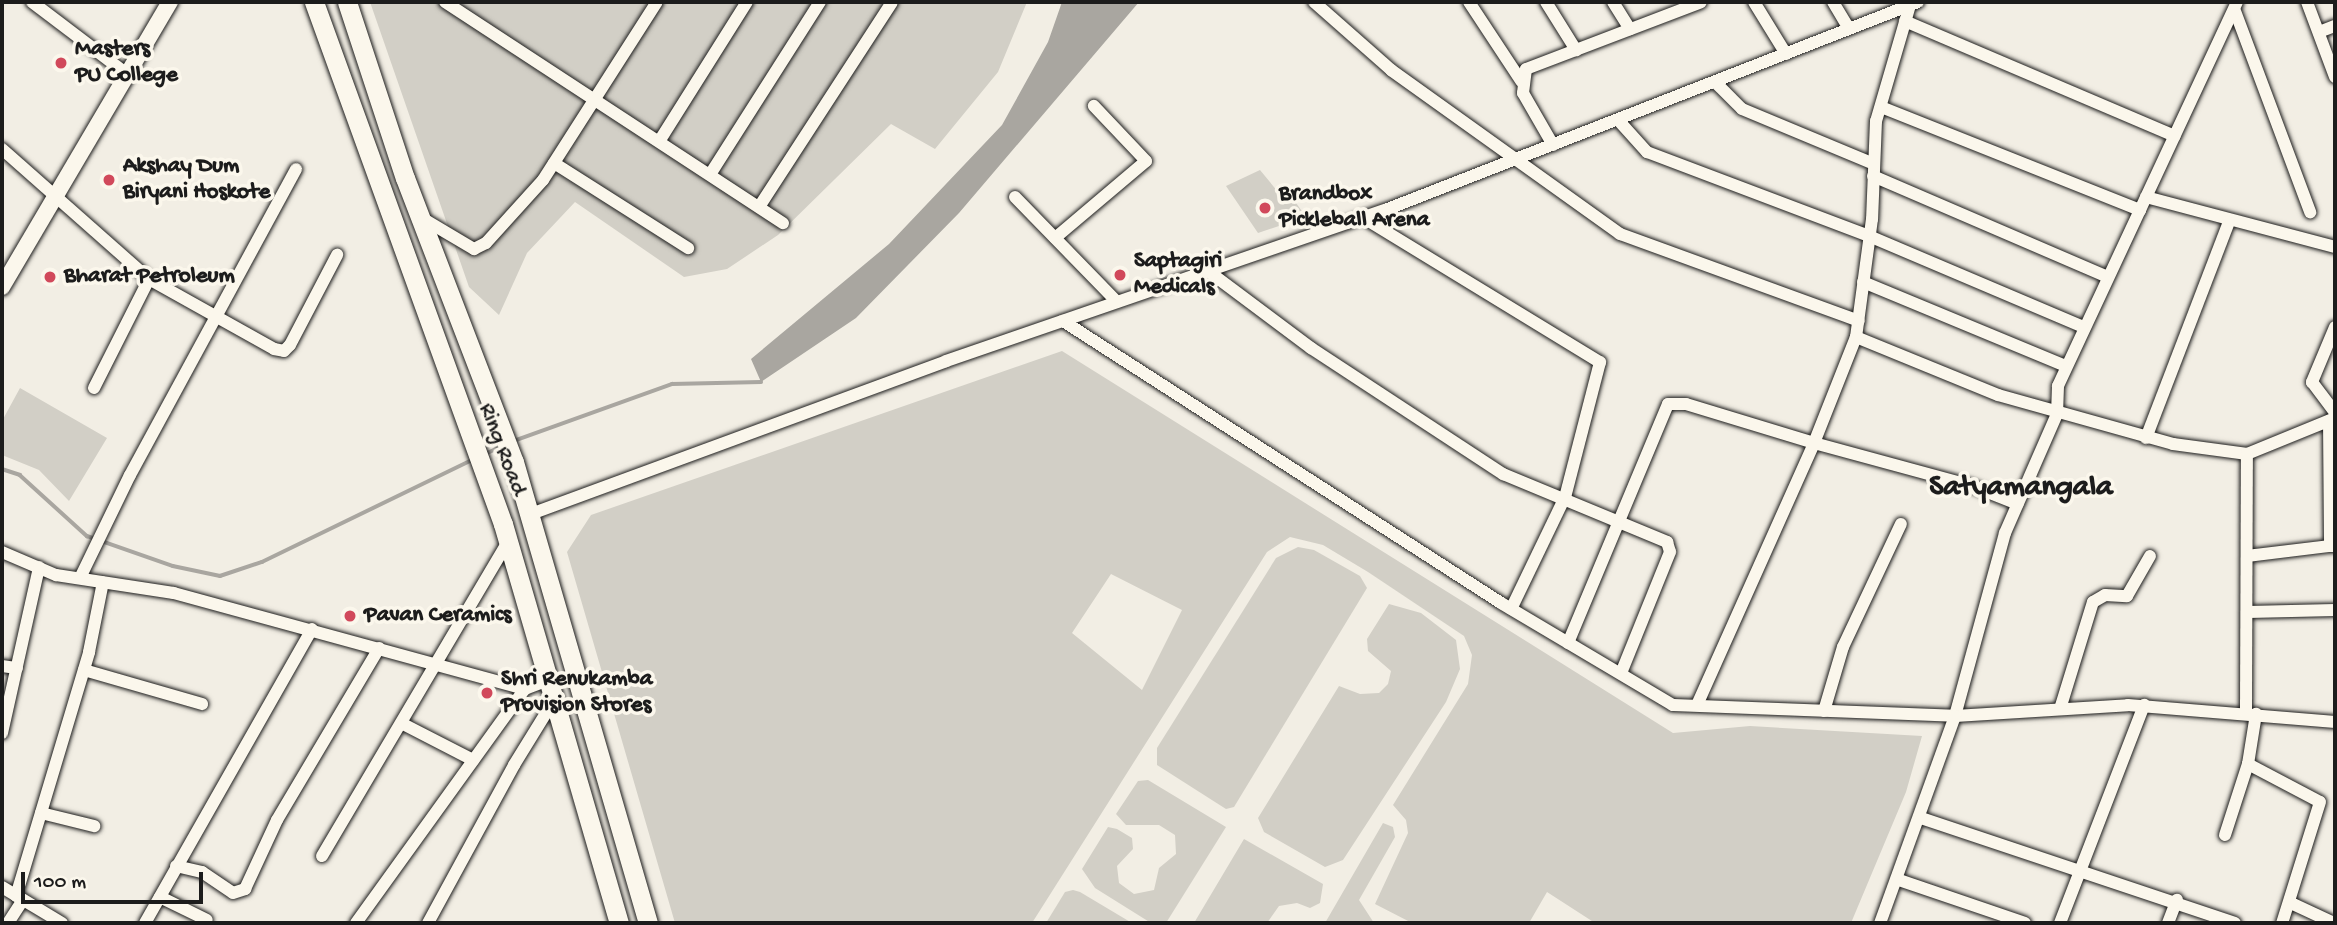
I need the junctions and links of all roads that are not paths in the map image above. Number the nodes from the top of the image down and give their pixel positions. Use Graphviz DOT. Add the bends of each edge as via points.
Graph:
graph roads {
  1 [pos="32,2"];
  2 [pos="170,2"];
  3 [pos="314,2"];
  4 [pos="346,2"];
  5 [pos="445,2"];
  6 [pos="657,2"];
  7 [pos="747,2"];
  8 [pos="820,2"];
  9 [pos="892,2"];
  10 [pos="1314,2"];
  11 [pos="1469,2"];
  12 [pos="1546,2"];
  13 [pos="1613,2"];
  14 [pos="1754,2"];
  15 [pos="1833,2"];
  16 [pos="2307,2"];
  17 [pos="1692,3"];
  18 [pos="1914,3"];
  19 [pos="2236,6"];
  20 [pos="1906,20"];
  21 [pos="2335,26"];
  22 [pos="1630,29"];
  23 [pos="1849,29"];
  24 [pos="2319,32"];
  25 [pos="1576,50"];
  26 [pos="1786,54"];
  27 [pos="127,74"];
  28 [pos="2335,77"];
  29 [pos="1521,81"];
  30 [pos="1716,82"];
  31 [pos="595,98"];
  32 [pos="1094,106"];
  33 [pos="1881,107"];
  34 [pos="1619,121"];
  35 [pos="2174,136"];
  36 [pos="660,140"];
  37 [pos="1553,145"];
  38 [pos="2,149"];
  39 [pos="1512,161"];
  40 [pos="554,163"];
  41 [pos="296,169"];
  42 [pos="1873,170"];
  43 [pos="711,173"];
  44 [pos="55,195"];
  45 [pos="1015,197"];
  46 [pos="2146,197"];
  47 [pos="759,207"];
  48 [pos="2140,210"];
  49 [pos="2310,212"];
  50 [pos="419,217"];
  51 [pos="1362,217"];
  52 [pos="2229,222"];
  53 [pos="783,223"];
  54 [pos="1869,236"];
  55 [pos="1055,238"];
  56 [pos="688,247"];
  57 [pos="2335,247"];
  58 [pos="337,255"];
  59 [pos="1208,271"];
  60 [pos="2107,277"];
  61 [pos="149,279"];
  62 [pos="1863,282"];
  63 [pos="2,287"];
  64 [pos="1117,302"];
  65 [pos="215,319"];
  66 [pos="1063,321"];
  67 [pos="1859,321"];
  68 [pos="2083,327"];
  69 [pos="2335,327"];
  70 [pos="1856,337"];
  71 [pos="2066,366"];
  72 [pos="94,388"];
  73 [pos="2057,414"];
  74 [pos="2333,417"];
  75 [pos="2146,438"];
  76 [pos="1814,443"];
  77 [pos="2247,453"];
  78 [pos="2332,484"];
  79 [pos="1565,498"];
  80 [pos="2018,505"];
  81 [pos="527,515"];
  82 [pos="1620,518"];
  83 [pos="1901,524"];
  84 [pos="505,533"];
  85 [pos="2333,546"];
  86 [pos="2,552"];
  87 [pos="2150,556"];
  88 [pos="2247,556"];
  89 [pos="38,568"];
  90 [pos="80,578"];
  91 [pos="103,582"];
  92 [pos="1511,609"];
  93 [pos="2335,610"];
  94 [pos="2248,612"];
  95 [pos="312,629"];
  96 [pos="1567,643"];
  97 [pos="379,648"];
  98 [pos="437,664"];
  99 [pos="2,666"];
  100 [pos="17,668"];
  101 [pos="84,670"];
  102 [pos="1621,673"];
  103 [pos="551,679"];
  104 [pos="525,689"];
  105 [pos="202,704"];
  106 [pos="1697,705"];
  107 [pos="2144,705"];
  108 [pos="559,709"];
  109 [pos="2060,709"];
  110 [pos="1824,711"];
  111 [pos="2251,713"];
  112 [pos="1955,716"];
  113 [pos="2335,722"];
  114 [pos="403,723"];
  115 [pos="2,733"];
  116 [pos="472,760"];
  117 [pos="2248,764"];
  118 [pos="41,813"];
  119 [pos="1921,818"];
  120 [pos="94,826"];
  121 [pos="2225,835"];
  122 [pos="322,856"];
  123 [pos="176,866"];
  124 [pos="2081,869"];
  125 [pos="1899,880"];
  126 [pos="2,887"];
  127 [pos="160,897"];
  128 [pos="20,898"];
  129 [pos="2177,901"];
  130 [pos="2293,904"];
  131 [pos="207,920"];
  132 [pos="8,923"];
  133 [pos="62,923"];
  134 [pos="145,923"];
  135 [pos="356,923"];
  136 [pos="428,923"];
  137 [pos="619,923"];
  138 [pos="648,923"];
  139 [pos="1880,923"];
  140 [pos="2025,923"];
  141 [pos="2060,923"];
  142 [pos="2168,923"];
  143 [pos="2235,923"];
  144 [pos="2282,923"];
  145 [pos="2334,923"];
  1 -- 27 [label="street"];
  2 -- 27 [label="street"];
  3 -- 84 [label="main road, Ring Road"];
  4 -- 50 [label="main road, Ring Road"];
  5 -- 31 [label="street"];
  6 -- 31 [label="street"];
  7 -- 36 [label="street"];
  8 -- 43 [label="street"];
  9 -- 47 [label="street"];
  10 -- 39 [label="street" via="1384,64"];
  11 -- 29 [label="street"];
  12 -- 25 [label="street"];
  13 -- 22 [label="street"];
  14 -- 26 [label="street"];
  15 -- 23 [label="street"];
  16 -- 24 [label="street"];
  17 -- 22 [label="street"];
  18 -- 20 [label="street"];
  18 -- 23 [label="street"];
  19 -- 35 [label="street" via="2211,48"];
  19 -- 49 [label="street"];
  20 -- 33 [label="street"];
  20 -- 35 [label="street"];
  21 -- 24 [label="street"];
  22 -- 25 [label="street"];
  23 -- 26 [label="street"];
  24 -- 28 [label="street"];
  25 -- 29 [label="street" via="1526,69"];
  26 -- 30 [label="street"];
  27 -- 44 [label="street"];
  29 -- 37 [label="street"];
  30 -- 34 [label="street"];
  30 -- 42 [label="street" via="1742,109"];
  31 -- 36 [label="street"];
  31 -- 40 [label="street"];
  32 -- 55 [label="street" via="1146,161"];
  33 -- 42 [label="street"];
  33 -- 48 [label="street"];
  34 -- 37 [label="street"];
  34 -- 54 [label="street" via="1647,152"];
  35 -- 46 [label="street"];
  36 -- 43 [label="street"];
  37 -- 39 [label="street"];
  38 -- 44 [label="street"];
  39 -- 51 [label="street"];
  39 -- 67 [label="street" via="1620,234"];
  40 -- 50 [label="street" via="486,243 474,249"];
  40 -- 56 [label="street"];
  41 -- 65 [label="street"];
  42 -- 54 [label="street"];
  42 -- 60 [label="street"];
  43 -- 47 [label="street"];
  44 -- 61 [label="street"];
  44 -- 63 [label="street"];
  45 -- 55 [label="street"];
  46 -- 48 [label="street"];
  46 -- 52 [label="street"];
  47 -- 53 [label="street"];
  48 -- 60 [label="street"];
  50 -- 81 [label="main road, Ring Road" via="514,462"];
  51 -- 59 [label="street"];
  51 -- 79 [label="street" via="1600,362"];
  52 -- 57 [label="street"];
  52 -- 75 [label="street"];
  54 -- 62 [label="street"];
  54 -- 68 [label="street"];
  55 -- 64 [label="street"];
  58 -- 65 [label="street" via="284,351"];
  59 -- 64 [label="street"];
  59 -- 79 [label="street" via="1311,348 1503,474"];
  60 -- 68 [label="street"];
  61 -- 65 [label="street"];
  61 -- 72 [label="street"];
  62 -- 67 [label="street"];
  62 -- 71 [label="street"];
  64 -- 66 [label="street"];
  65 -- 90 [label="street"];
  66 -- 81 [label="street"];
  66 -- 92 [label="street"];
  67 -- 70 [label="street"];
  68 -- 71 [label="street"];
  69 -- 74 [label="street" via="2312,382"];
  70 -- 73 [label="street"];
  70 -- 76 [label="street"];
  71 -- 73 [label="street" via="2057,386"];
  73 -- 75 [label="street"];
  73 -- 80 [label="street"];
  74 -- 77 [label="street"];
  74 -- 78 [label="street"];
  75 -- 77 [label="street"];
  76 -- 80 [label="street" via="1972,486"];
  76 -- 82 [label="street" via="1686,404 1668,404"];
  76 -- 106 [label="street"];
  77 -- 88 [label="street"];
  78 -- 85 [label="street"];
  79 -- 82 [label="street"];
  79 -- 92 [label="street"];
  80 -- 112 [label="street"];
  81 -- 84 [label="main road"];
  81 -- 138 [label="main road, Ring Road"];
  82 -- 96 [label="street"];
  82 -- 102 [label="street" via="1670,547"];
  83 -- 110 [label="street" via="1843,647"];
  84 -- 98 [label="street"];
  84 -- 103 [label="main road, Ring Road"];
  85 -- 88 [label="street"];
  86 -- 89 [label="street"];
  87 -- 109 [label="street" via="2127,596 2105,594 2093,602"];
  88 -- 94 [label="street"];
  89 -- 90 [label="street"];
  89 -- 100 [label="street"];
  90 -- 91 [label="street"];
  91 -- 95 [label="street" via="174,593"];
  91 -- 101 [label="street"];
  92 -- 96 [label="street"];
  93 -- 94 [label="street"];
  94 -- 111 [label="street"];
  95 -- 97 [label="street"];
  95 -- 123 [label="street"];
  96 -- 102 [label="street"];
  97 -- 98 [label="street"];
  97 -- 123 [label="street" via="277,820 245,888 233,893 202,872"];
  98 -- 104 [label="street"];
  98 -- 114 [label="street"];
  99 -- 100 [label="street"];
  100 -- 115 [label="street"];
  101 -- 105 [label="street"];
  101 -- 118 [label="street"];
  102 -- 106 [label="street" via="1673,705"];
  103 -- 104 [label="street"];
  103 -- 108 [label="main road, Ring Road"];
  104 -- 116 [label="street"];
  106 -- 110 [label="street"];
  107 -- 109 [label="street"];
  107 -- 111 [label="street"];
  107 -- 124 [label="street"];
  108 -- 136 [label="street" via="546,713 514,765"];
  108 -- 137 [label="main road, Ring Road"];
  109 -- 112 [label="street"];
  110 -- 112 [label="street"];
  111 -- 113 [label="street"];
  111 -- 117 [label="street"];
  112 -- 119 [label="street"];
  114 -- 116 [label="street"];
  114 -- 122 [label="street"];
  116 -- 135 [label="street"];
  117 -- 121 [label="street"];
  117 -- 130 [label="street" via="2320,802"];
  118 -- 120 [label="street"];
  118 -- 128 [label="street"];
  119 -- 124 [label="street"];
  119 -- 125 [label="street"];
  123 -- 127 [label="street"];
  124 -- 129 [label="street"];
  124 -- 141 [label="street"];
  125 -- 139 [label="street"];
  125 -- 140 [label="street"];
  126 -- 128 [label="street"];
  127 -- 131 [label="street"];
  127 -- 134 [label="street"];
  128 -- 132 [label="street"];
  128 -- 133 [label="street"];
  129 -- 142 [label="street"];
  129 -- 143 [label="street"];
  130 -- 144 [label="street"];
  130 -- 145 [label="street"];
}
